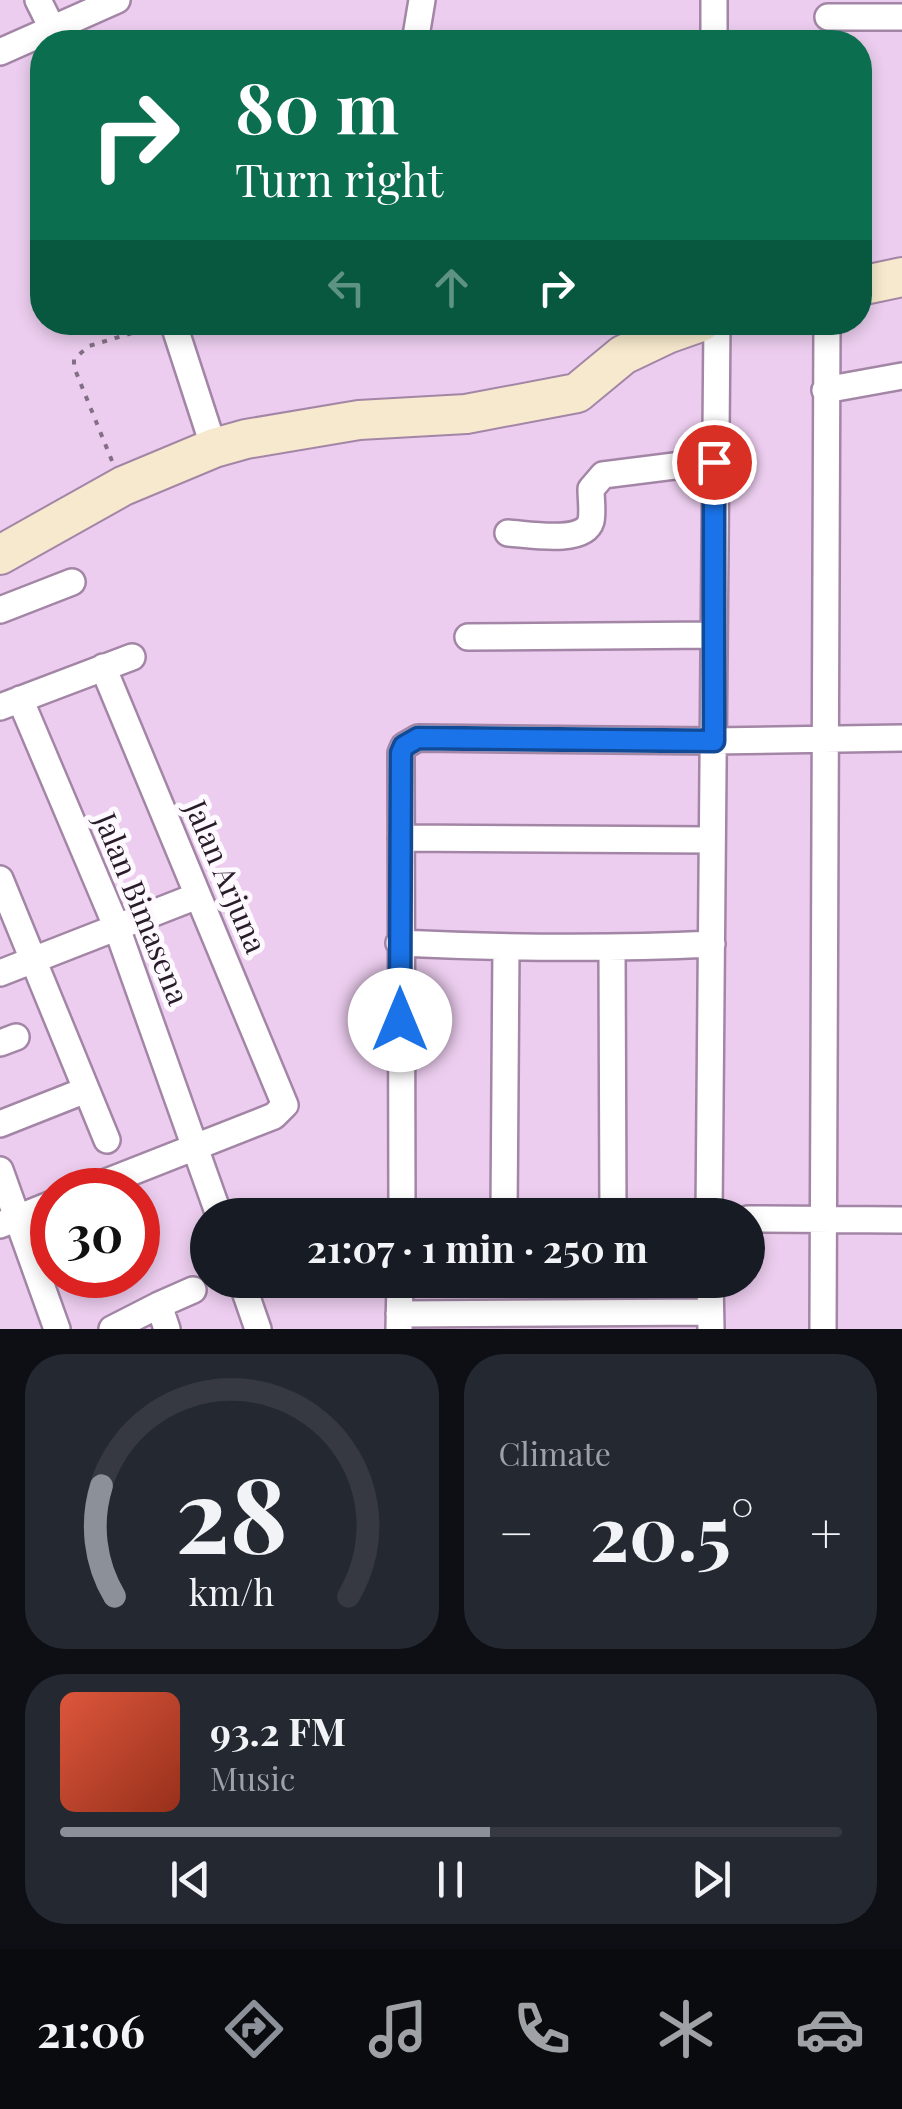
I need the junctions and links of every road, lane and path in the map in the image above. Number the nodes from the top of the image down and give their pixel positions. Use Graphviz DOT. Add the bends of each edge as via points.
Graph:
graph roads {
  1 [pos="38,0"];
  2 [pos="117,0"];
  3 [pos="422,0"];
  4 [pos="714,0"];
  5 [pos="902,16"];
  6 [pos="828,20"];
  7 [pos="52,28"];
  8 [pos="48,30"];
  9 [pos="417,30"];
  10 [pos="714,30"];
  11 [pos="30,38"];
  12 [pos="0,52"];
  13 [pos="902,277"];
  14 [pos="872,283"];
  15 [pos="126,335"];
  16 [pos="175,335"];
  17 [pos="670,335"];
  18 [pos="716,335"];
  19 [pos="827,335"];
  20 [pos="902,376"];
  21 [pos="826,390"];
  22 [pos="214,448"];
  23 [pos="714,462"];
  24 [pos="123,486"];
  25 [pos="508,533"];
  26 [pos="4,547"];
  27 [pos="72,582"];
  28 [pos="0,610"];
  29 [pos="714,635"];
  30 [pos="468,637"];
  31 [pos="132,657"];
  32 [pos="103,668"];
  33 [pos="10,703"];
  34 [pos="826,738"];
  35 [pos="902,738"];
  36 [pos="714,741"];
  37 [pos="401,838"];
  38 [pos="711,840"];
  39 [pos="0,879"];
  40 [pos="197,896"];
  41 [pos="117,928"];
  42 [pos="399,942"];
  43 [pos="712,944"];
  44 [pos="506,948"];
  45 [pos="612,949"];
  46 [pos="33,960"];
  47 [pos="0,974"];
  48 [pos="86,1090"];
  49 [pos="2,1118"];
  50 [pos="107,1140"];
  51 [pos="195,1144"];
  52 [pos="138,1168"];
  53 [pos="0,1170"];
  54 [pos="213,1198"];
  55 [pos="402,1198"];
  56 [pos="504,1198"];
  57 [pos="613,1198"];
  58 [pos="709,1198"];
  59 [pos="765,1219"];
  60 [pos="823,1220"];
  61 [pos="902,1220"];
  62 [pos="10,1221"];
  63 [pos="190,1293"];
  64 [pos="247,1298"];
  65 [pos="163,1317"];
  66 [pos="710,1321"];
  67 [pos="399,1322"];
  68 [pos="57,1329"];
  69 [pos="112,1329"];
  70 [pos="258,1329"];
  71 [pos="823,1329"];
  1 -- 7 [label="street"];
  2 -- 7 [label="street"];
  3 -- 9 [label="street"];
  4 -- 10 [label="street"];
  5 -- 6 [label="street"];
  7 -- 8 [label="street"];
  11 -- 12 [label="street"];
  13 -- 14 [label="street"];
  15 -- 24 [label="path" via="74,358"];
  16 -- 22 [label="street"];
  17 -- 22 [label="street" via="623,355 577,393 466,414 359,420"];
  18 -- 23 [label="street"];
  19 -- 21 [label="street"];
  20 -- 21 [label="street"];
  21 -- 34 [label="street"];
  22 -- 24 [label="street"];
  23 -- 25 [label="street" via="603,475 591,489 591,521 583,531"];
  23 -- 29 [label="street"];
  24 -- 26 [label="street"];
  27 -- 28 [label="street"];
  29 -- 30 [label="street"];
  29 -- 36 [label="street"];
  31 -- 32 [label="street"];
  32 -- 33 [label="street"];
  32 -- 40 [label="street, Jalan Arjuna"];
  33 -- 41 [label="street, Jalan Bimasena"];
  34 -- 35 [label="street"];
  34 -- 36 [label="street"];
  34 -- 60 [label="street"];
  36 -- 37 [label="street" via="418,738 401,753"];
  36 -- 38 [label="street"];
  37 -- 38 [label="street"];
  37 -- 42 [label="street"];
  38 -- 43 [label="street"];
  39 -- 46 [label="street"];
  40 -- 41 [label="street"];
  40 -- 51 [label="street, Jalan Arjuna" via="284,1104"];
  41 -- 46 [label="street"];
  41 -- 51 [label="street, Jalan Bimasena"];
  42 -- 44 [label="street"];
  42 -- 55 [label="street"];
  43 -- 45 [label="street"];
  43 -- 58 [label="street"];
  44 -- 45 [label="street"];
  44 -- 56 [label="street"];
  45 -- 57 [label="street"];
  46 -- 47 [label="street"];
  46 -- 48 [label="street"];
  48 -- 49 [label="street"];
  48 -- 50 [label="street"];
  51 -- 52 [label="street"];
  51 -- 54 [label="street, Jalan Bimasena"];
  53 -- 62 [label="street"];
  59 -- 60 [label="street"];
  60 -- 61 [label="street"];
  60 -- 71 [label="street"];
  62 -- 68 [label="street"];
  63 -- 65 [label="street"];
  64 -- 70 [label="street"];
  65 -- 69 [label="street"];
  66 -- 67 [label="street"];
}
